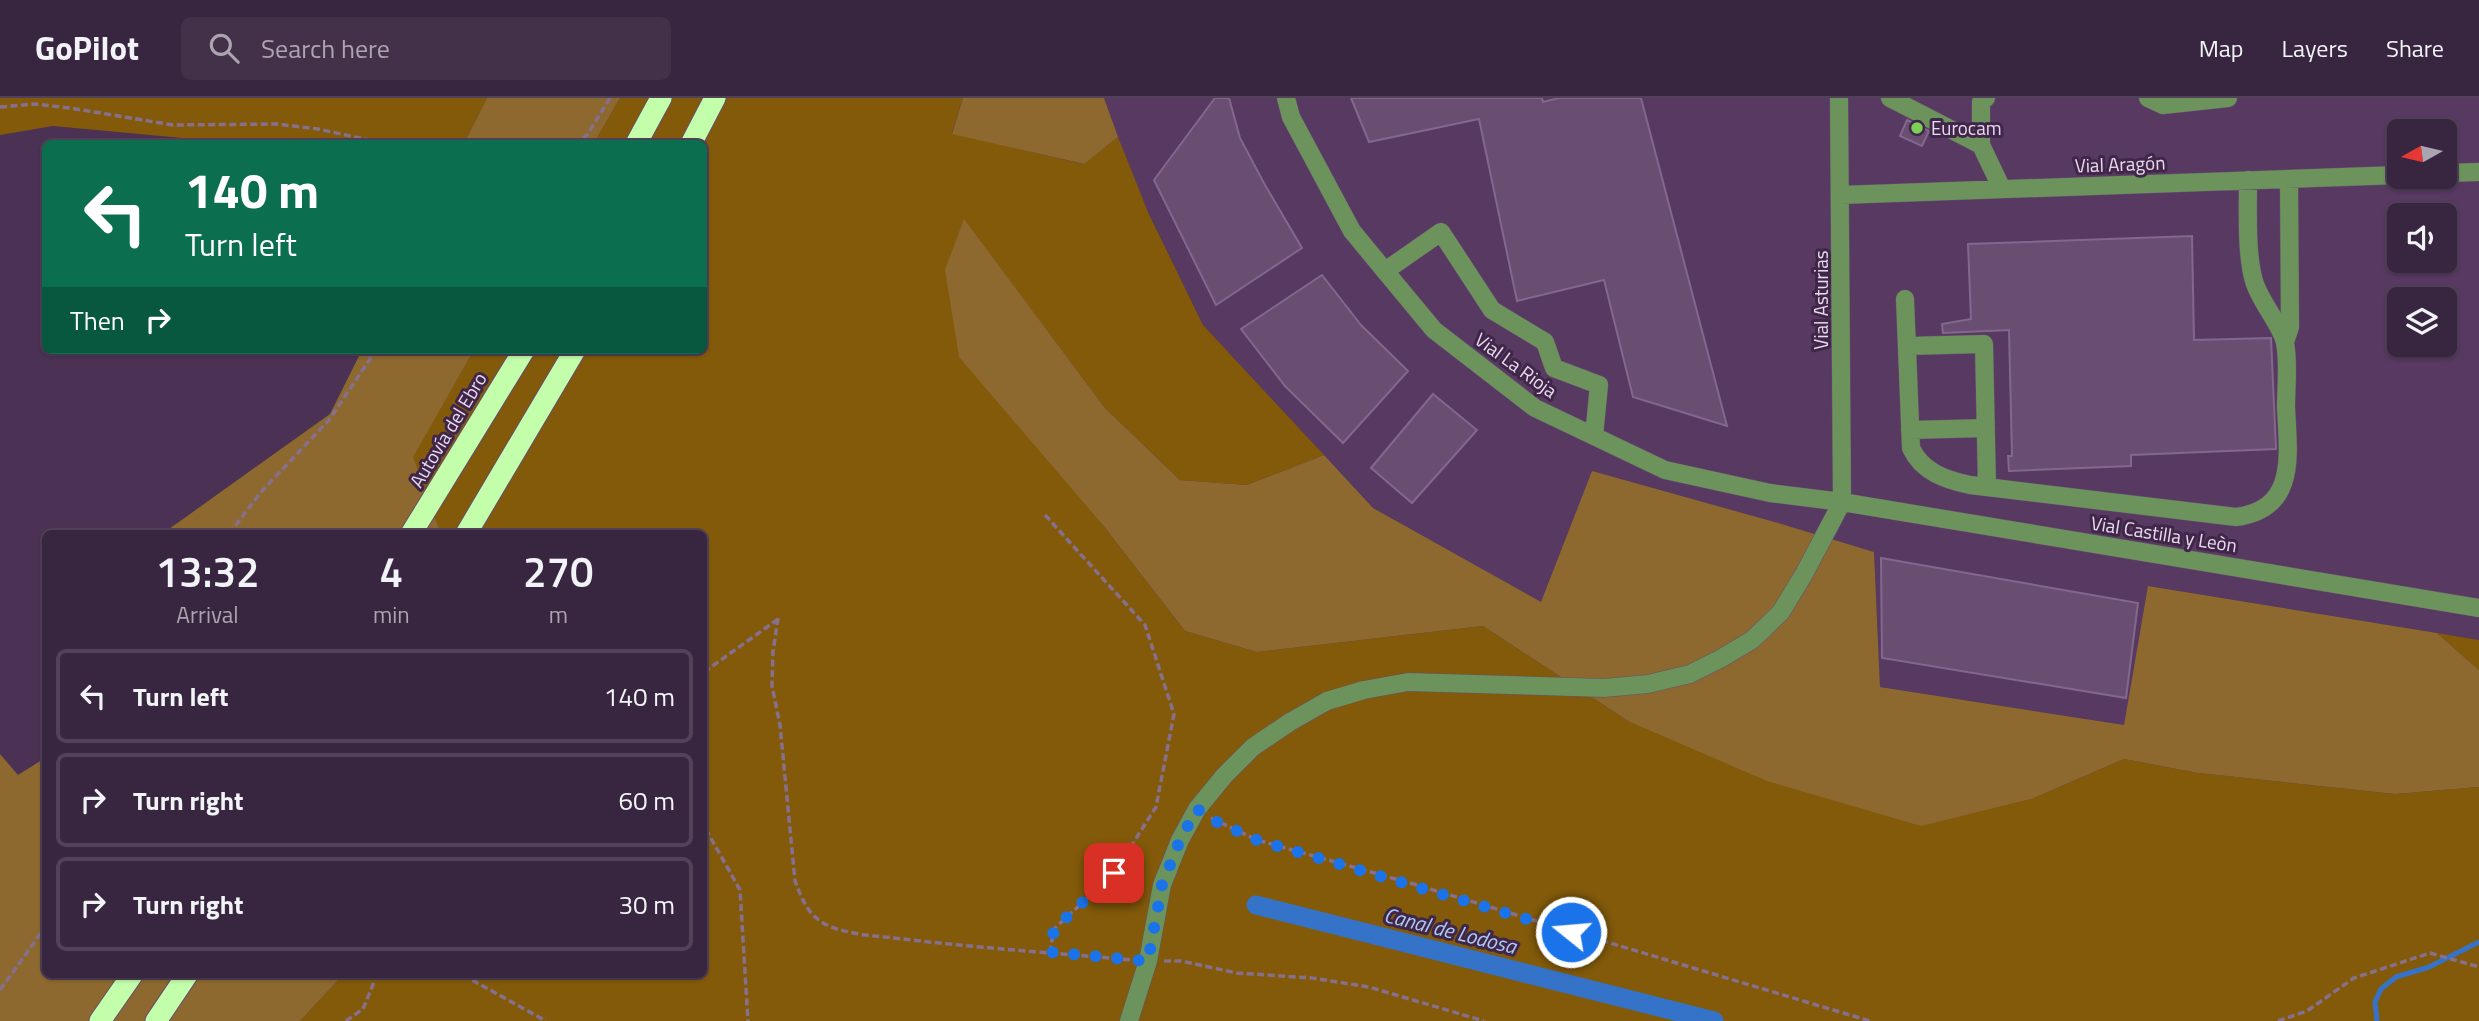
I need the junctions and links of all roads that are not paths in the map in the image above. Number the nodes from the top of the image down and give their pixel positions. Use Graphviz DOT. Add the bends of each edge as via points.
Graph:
graph roads {
  1 [pos="661,98"];
  2 [pos="715,98"];
  3 [pos="1286,98"];
  4 [pos="1839,98"];
  5 [pos="1890,98"];
  6 [pos="1986,98"];
  7 [pos="2148,98"];
  8 [pos="2228,98"];
  9 [pos="638,140"];
  10 [pos="693,140"];
  11 [pos="1981,145"];
  12 [pos="2479,172"];
  13 [pos="2457,173"];
  14 [pos="2387,175"];
  15 [pos="2289,179"];
  16 [pos="2248,180"];
  17 [pos="2002,189"];
  18 [pos="1841,195"];
  19 [pos="1385,271"];
  20 [pos="1905,299"];
  21 [pos="2285,342"];
  22 [pos="1907,345"];
  23 [pos="522,354"];
  24 [pos="573,354"];
  25 [pos="1986,428"];
  26 [pos="1910,430"];
  27 [pos="1594,436"];
  28 [pos="1987,487"];
  29 [pos="1842,502"];
  30 [pos="413,530"];
  31 [pos="468,530"];
  32 [pos="2479,608"];
  33 [pos="130,978"];
  34 [pos="185,978"];
  35 [pos="100,1021"];
  36 [pos="156,1021"];
  37 [pos="1129,1021"];
  1 -- 9 [label="highway"];
  2 -- 10 [label="highway"];
  3 -- 19 [label="street, Vial La Rioja" via="1291,117 1352,231"];
  4 -- 18 [label="street, Vial Asturias"];
  5 -- 11 [label="street"];
  6 -- 11 [label="street" via="1981,102"];
  7 -- 8 [label="street" via="2163,105"];
  11 -- 17 [label="street"];
  12 -- 13 [label="street"];
  14 -- 15 [label="street, Vial Aragón"];
  15 -- 16 [label="street, Vial Aragón"];
  15 -- 21 [label="street" via="2290,327"];
  16 -- 17 [label="street, Vial Aragón"];
  16 -- 21 [label="street" via="2254,281"];
  17 -- 18 [label="street, Vial Aragón"];
  18 -- 29 [label="street, Vial Asturias"];
  19 -- 27 [label="street, Vial La Rioja" via="1434,330 1535,408"];
  19 -- 27 [label="street" via="1441,232 1492,310 1545,342 1554,368 1599,385"];
  20 -- 22 [label="street"];
  21 -- 28 [label="street" via="2288,463 2278,495 2261,510 2236,517"];
  22 -- 25 [label="street" via="1984,344"];
  22 -- 26 [label="street"];
  23 -- 30 [label="highway, Autovía del Ebro"];
  24 -- 31 [label="highway"];
  25 -- 26 [label="street"];
  25 -- 28 [label="street"];
  26 -- 28 [label="street" via="1911,447 1925,468 1953,481"];
  27 -- 29 [label="street, Vial La Rioja" via="1665,470 1770,493"];
  29 -- 32 [label="street, Vial Castilla y Leòn"];
  29 -- 37 [label="street" via="1781,612 1752,640 1690,674 1604,688 1408,682 1327,701 1253,747 1197,809 1180,840 1162,885 1148,961"];
  33 -- 35 [label="highway"];
  34 -- 36 [label="highway"];
}
